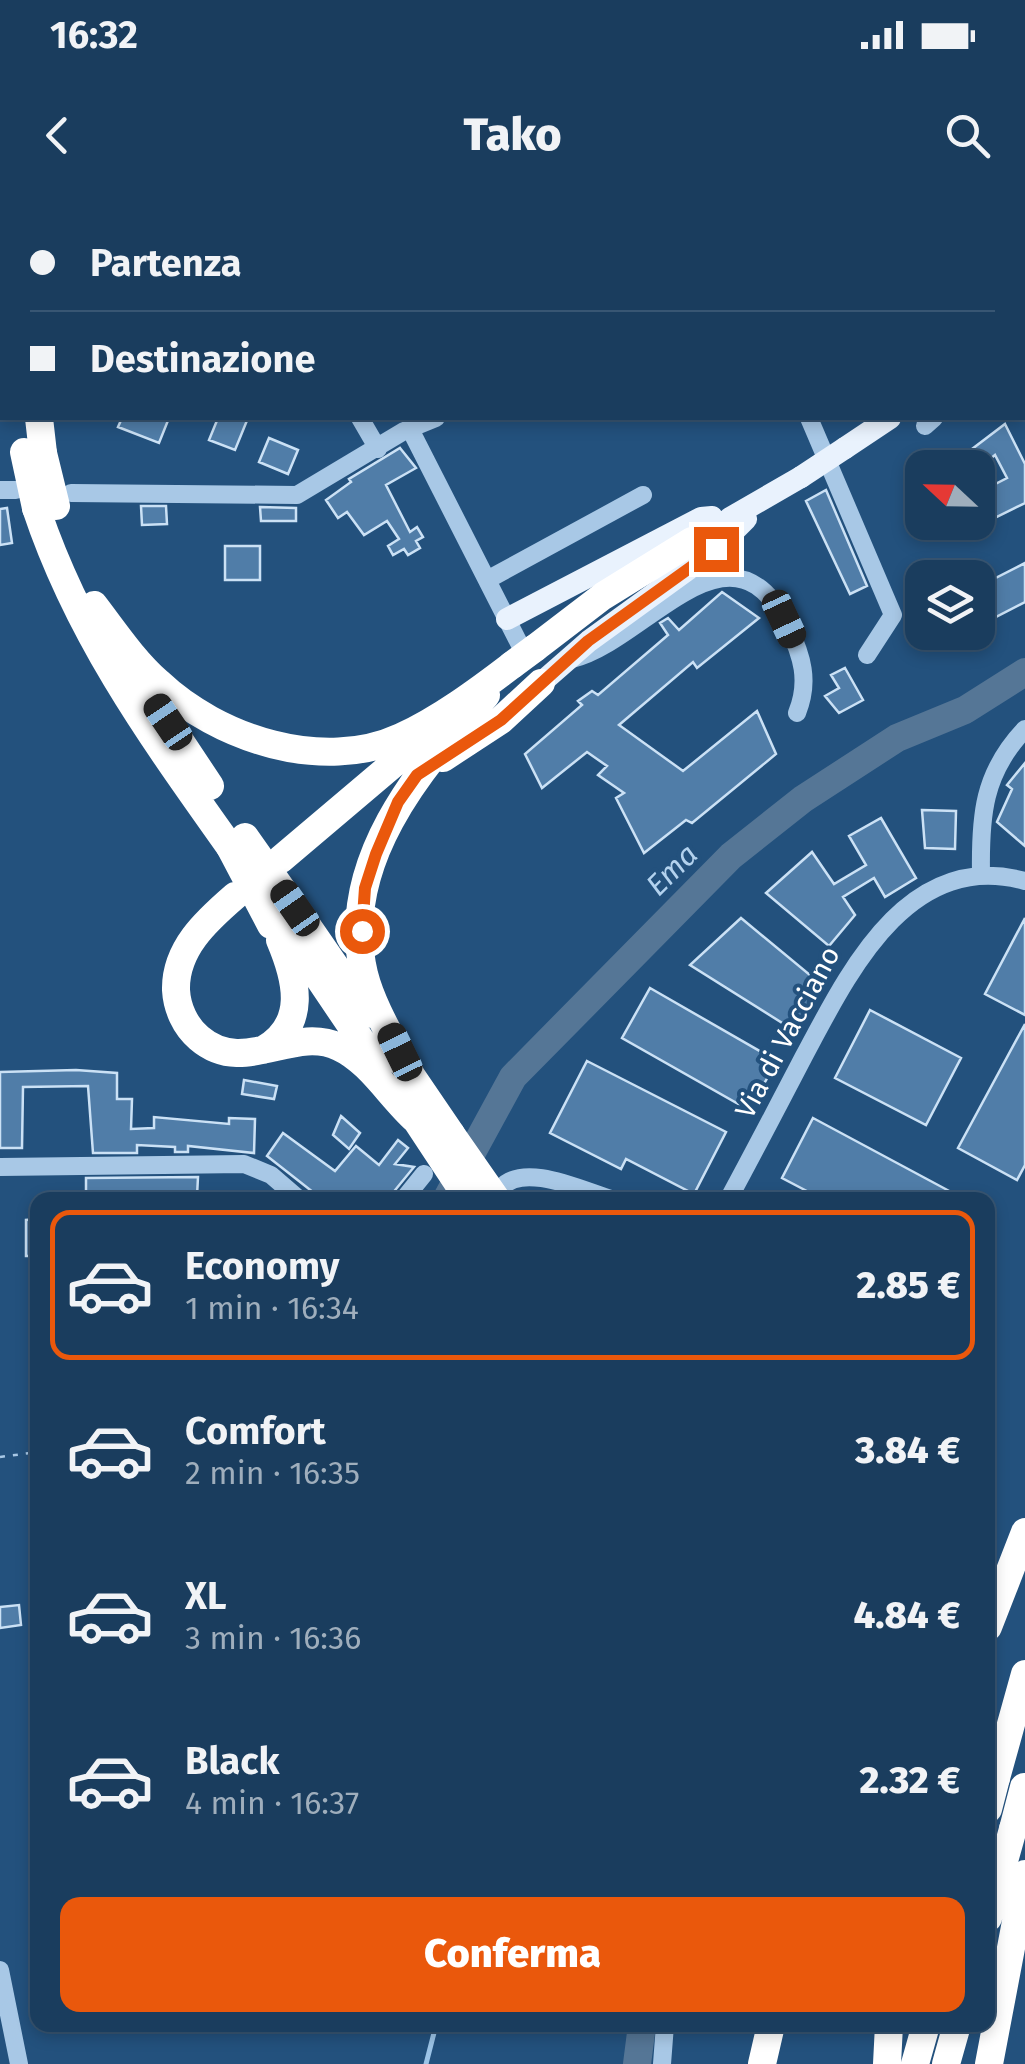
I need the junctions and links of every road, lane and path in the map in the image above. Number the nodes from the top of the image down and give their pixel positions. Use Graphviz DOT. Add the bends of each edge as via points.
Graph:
graph roads {
  1 [pos="21,420"];
  2 [pos="38,420"];
  3 [pos="361,420"];
  4 [pos="810,420"];
  5 [pos="887,420"];
  6 [pos="404,426"];
  7 [pos="378,449"];
  8 [pos="34,452"];
  9 [pos="644,496"];
  10 [pos="36,497"];
  11 [pos="743,510"];
  12 [pos="718,525"];
  13 [pos="692,541"];
  14 [pos="487,580"];
  15 [pos="94,605"];
  16 [pos="507,618"];
  17 [pos="866,655"];
  18 [pos="567,660"];
  19 [pos="528,662"];
  20 [pos="481,688"];
  21 [pos="797,713"];
  22 [pos="1025,730"];
  23 [pos="417,775"];
  24 [pos="238,842"];
  25 [pos="281,859"];
  26 [pos="980,874"];
  27 [pos="1025,881"];
  28 [pos="235,896"];
  29 [pos="282,917"];
  30 [pos="257,1053"];
  31 [pos="413,1079"];
  32 [pos="416,1120"];
  33 [pos="443,1140"];
  34 [pos="0,1167"];
  35 [pos="424,1174"];
  36 [pos="290,1192"];
  37 [pos="409,1192"];
  38 [pos="466,1192"];
  39 [pos="497,1192"];
  40 [pos="500,1192"];
  41 [pos="585,1192"];
  42 [pos="732,1192"];
  43 [pos="30,1453"];
  44 [pos="0,1458"];
  45 [pos="1025,1532"];
  46 [pos="995,1609"];
  47 [pos="1025,1674"];
  48 [pos="1015,1782"];
  49 [pos="995,1802"];
  50 [pos="1025,1874"];
  51 [pos="995,1892"];
  52 [pos="0,1970"];
  53 [pos="665,2032"];
  54 [pos="770,2032"];
  55 [pos="889,2032"];
  56 [pos="924,2032"];
  57 [pos="956,2032"];
  58 [pos="20,2064"];
  59 [pos="662,2064"];
  60 [pos="762,2064"];
  61 [pos="887,2064"];
  62 [pos="915,2064"];
  63 [pos="946,2064"];
  64 [pos="989,2064"];
  1 -- 8 [label="highway"];
  2 -- 8 [label="highway"];
  3 -- 7 [label="street"];
  4 -- 17 [label="street" via="893,616"];
  5 -- 11 [label="main road, bridge"];
  6 -- 7 [label="street"];
  6 -- 14 [label="street"];
  7 -- 10 [label="street" via="298,495"];
  8 -- 10 [label="highway, bridge"];
  9 -- 14 [label="street"];
  10 -- 15 [label="highway"];
  10 -- 24 [label="highway" via="58,573 100,657"];
  11 -- 12 [label="main road"];
  11 -- 18 [label="main road" via="746,519 716,549"];
  12 -- 13 [label="main road"];
  12 -- 16 [label="main road" via="702,518"];
  13 -- 19 [label="highway" via="603,596"];
  14 -- 16 [label="street"];
  15 -- 20 [label="highway" via="158,682 219,724 259,741 322,750 376,746"];
  15 -- 24 [label="highway"];
  16 -- 19 [label="street"];
  18 -- 19 [label="main road"];
  18 -- 21 [label="street" via="590,654 712,579 741,575 760,584 802,656 806,692"];
  19 -- 20 [label="highway"];
  19 -- 23 [label="highway"];
  19 -- 23 [label="highway" via="519,704"];
  20 -- 25 [label="highway"];
  22 -- 26 [label="street" via="985,792"];
  23 -- 31 [label="highway" via="398,802 365,888 362,954 364,976"];
  24 -- 29 [label="highway, bridge"];
  26 -- 27 [label="street"];
  26 -- 42 [label="street, Via di Vacciano" via="897,914 866,946"];
  28 -- 30 [label="highway" via="195,935 178,974 177,997 189,1027 204,1042 223,1052"];
  29 -- 30 [label="highway" via="296,1004 283,1036"];
  29 -- 31 [label="highway"];
  29 -- 32 [label="highway"];
  30 -- 32 [label="highway" via="310,1042 337,1046 364,1064"];
  31 -- 33 [label="highway"];
  32 -- 33 [label="highway"];
  33 -- 38 [label="highway"];
  33 -- 39 [label="highway, bridge"];
  34 -- 36 [label="street" via="244,1164"];
  35 -- 37 [label="street"];
  40 -- 41 [label="street" via="509,1180 527,1176"];
  43 -- 44 [label="path"];
  45 -- 46 [label="highway"];
  47 -- 48 [label="highway"];
  48 -- 49 [label="highway, bridge"];
  48 -- 51 [label="highway, bridge" via="1012,1830"];
  50 -- 64 [label="highway"];
  52 -- 58 [label="street"];
  53 -- 59 [label="street"];
  54 -- 60 [label="highway"];
  55 -- 61 [label="highway"];
  56 -- 62 [label="highway"];
  57 -- 63 [label="highway"];
}
